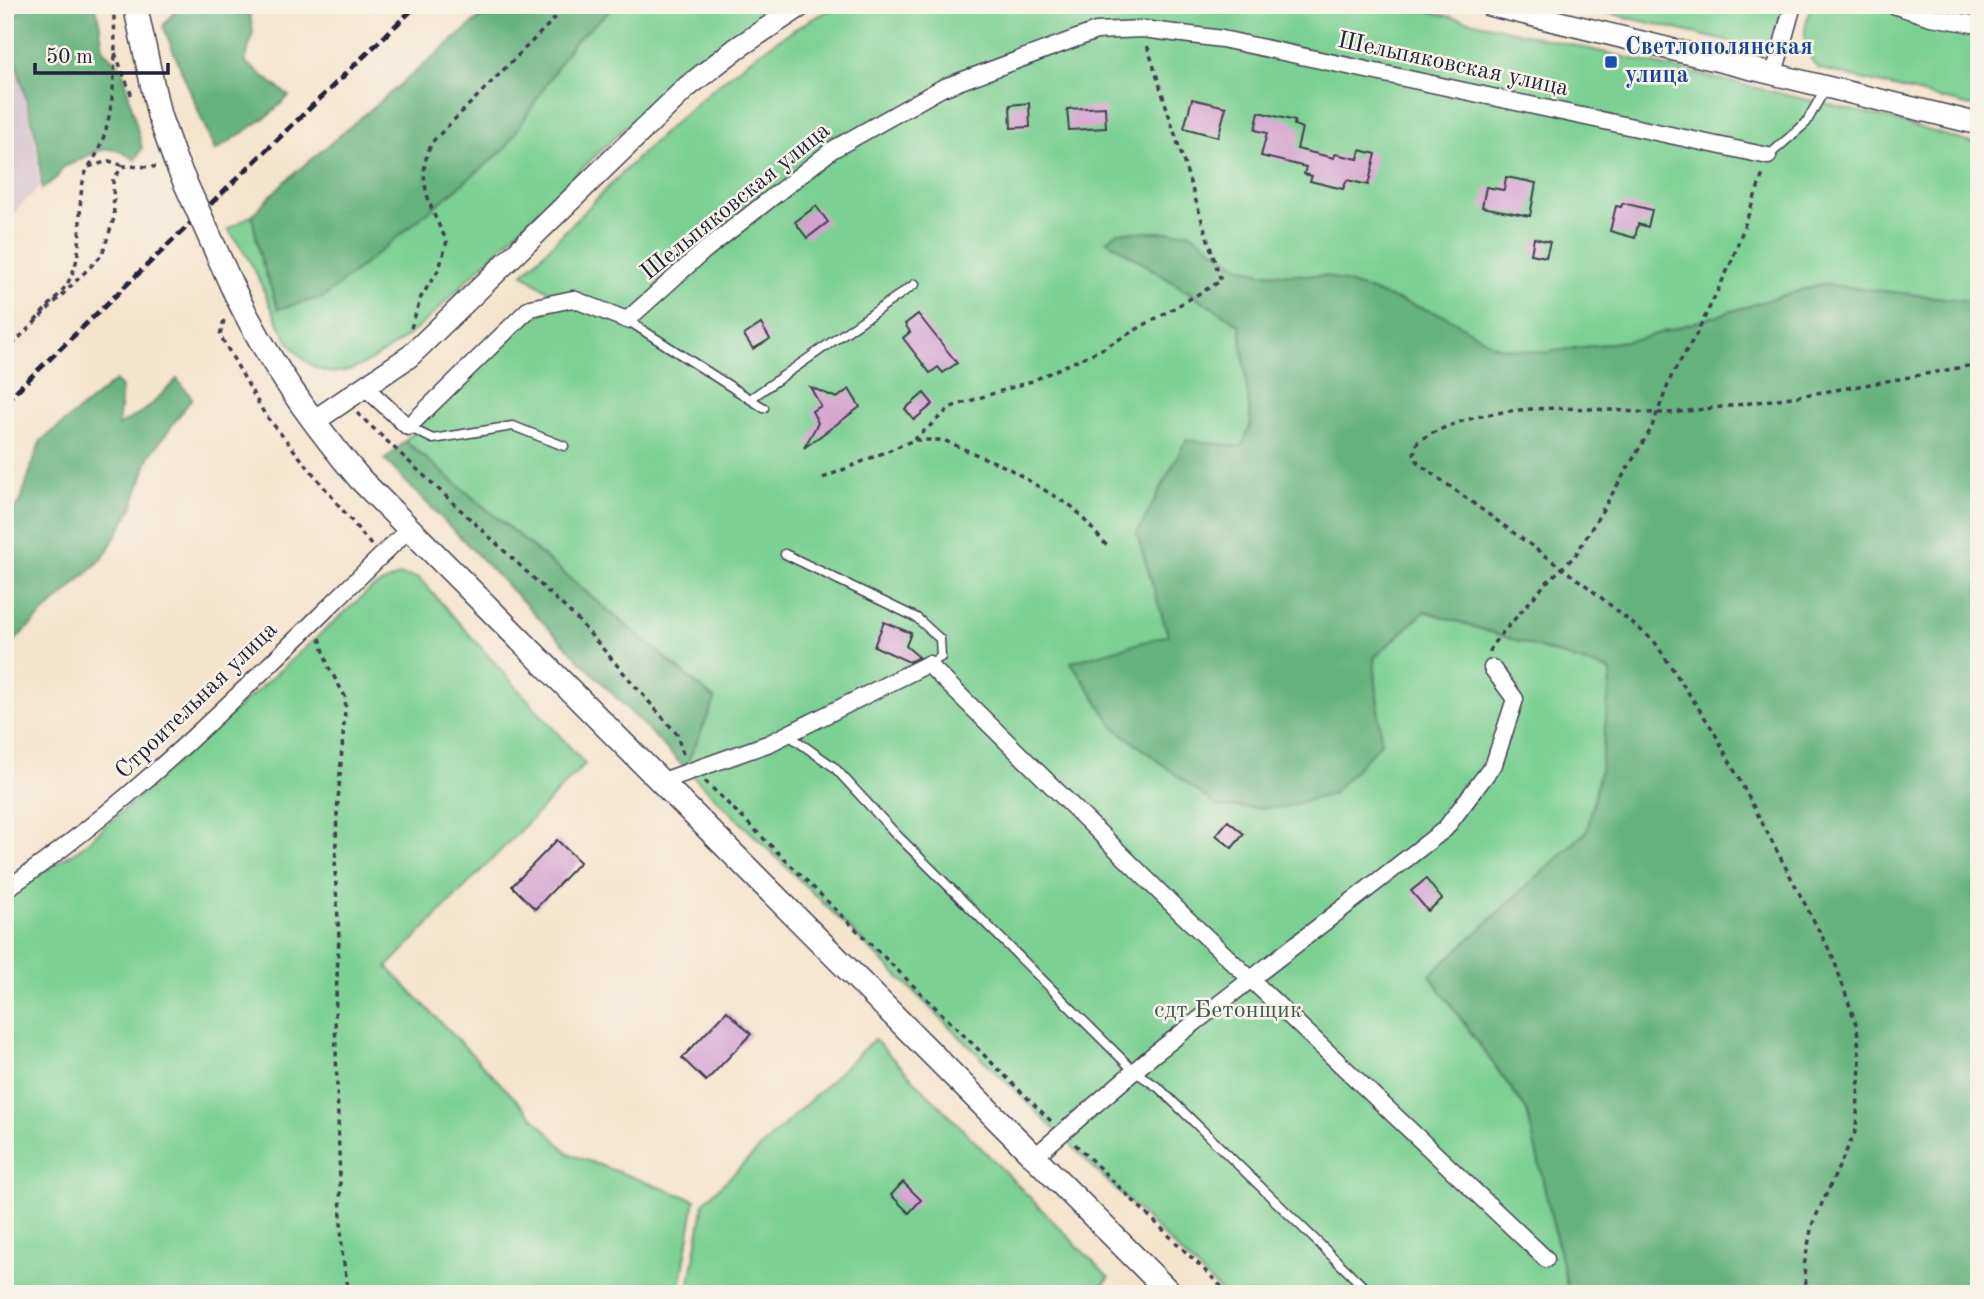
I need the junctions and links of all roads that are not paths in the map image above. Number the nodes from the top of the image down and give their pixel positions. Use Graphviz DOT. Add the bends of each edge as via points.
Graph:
graph roads {
  1 [pos="135,5"];
  2 [pos="802,5"];
  3 [pos="1489,5"];
  4 [pos="1793,5"];
  5 [pos="1893,5"];
  6 [pos="1978,21"];
  7 [pos="1774,74"];
  8 [pos="1826,87"];
  9 [pos="1979,124"];
  10 [pos="1768,156"];
  11 [pos="915,284"];
  12 [pos="627,320"];
  13 [pos="366,388"];
  14 [pos="750,399"];
  15 [pos="764,408"];
  16 [pos="314,421"];
  17 [pos="408,427"];
  18 [pos="564,446"];
  19 [pos="408,530"];
  20 [pos="785,554"];
  21 [pos="929,664"];
  22 [pos="1492,668"];
  23 [pos="788,734"];
  24 [pos="660,782"];
  25 [pos="5,890"];
  26 [pos="1251,978"];
  27 [pos="1134,1070"];
  28 [pos="1034,1157"];
  29 [pos="1546,1259"];
  30 [pos="1171,1294"];
  31 [pos="1371,1294"];
  1 -- 16 [label="main road, bridge" via="165,158 254,335"];
  2 -- 13 [label="street" via="687,88 410,356"];
  3 -- 7 [label="street"];
  4 -- 7 [label="street"];
  5 -- 6 [label="street" via="1931,17"];
  7 -- 8 [label="street"];
  8 -- 9 [label="street"];
  8 -- 10 [label="lane" via="1806,123"];
  10 -- 12 [label="street, Шельпяковская улица" via="1222,39 1143,29 1096,31 942,88 832,150 704,251"];
  11 -- 14 [label="lane"];
  12 -- 14 [label="lane"];
  12 -- 17 [label="street" via="573,299 530,308"];
  13 -- 16 [label="street"];
  13 -- 17 [label="street"];
  14 -- 15 [label="lane"];
  16 -- 19 [label="main road"];
  17 -- 18 [label="lane" via="433,439 513,426"];
  19 -- 24 [label="main road"];
  19 -- 25 [label="street, Строительная улица" via="128,798"];
  20 -- 21 [label="lane" via="917,618 940,639 941,657"];
  21 -- 23 [label="street"];
  21 -- 26 [label="street"];
  22 -- 26 [label="street" via="1515,699 1494,764 1446,829"];
  23 -- 24 [label="street"];
  23 -- 27 [label="lane" via="834,767"];
  24 -- 28 [label="main road"];
  26 -- 27 [label="street"];
  26 -- 29 [label="street"];
  27 -- 28 [label="street"];
  27 -- 31 [label="lane"];
  28 -- 30 [label="main road"];
}
